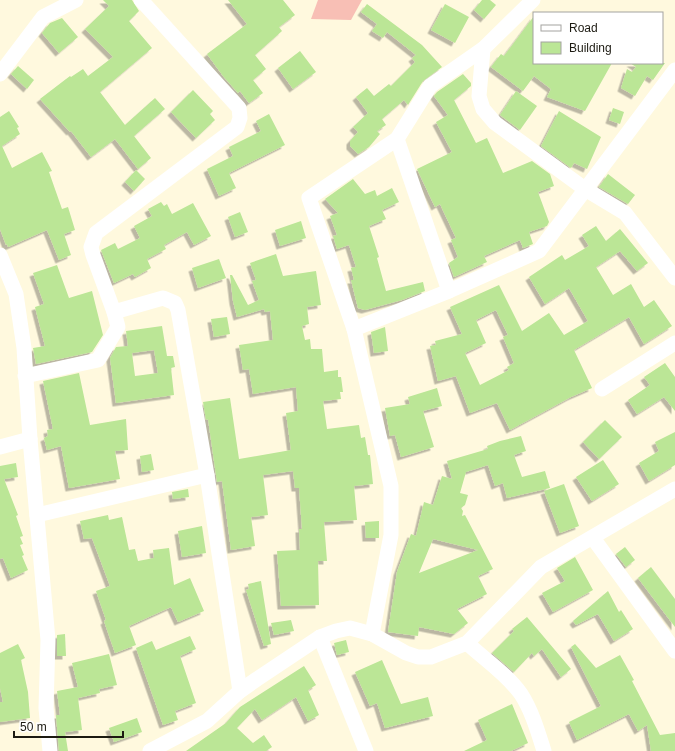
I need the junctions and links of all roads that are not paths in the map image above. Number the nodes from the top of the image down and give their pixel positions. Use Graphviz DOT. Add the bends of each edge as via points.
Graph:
graph roads {
  1 [pos="76,0"];
  2 [pos="141,0"];
  3 [pos="533,0"];
  4 [pos="483,49"];
  5 [pos="675,70"];
  6 [pos="0,74"];
  7 [pos="397,139"];
  8 [pos="585,189"];
  9 [pos="0,255"];
  10 [pos="675,278"];
  11 [pos="449,291"];
  12 [pos="114,312"];
  13 [pos="354,329"];
  14 [pos="675,343"];
  15 [pos="25,376"];
  16 [pos="602,389"];
  17 [pos="30,439"];
  18 [pos="0,447"];
  19 [pos="207,475"];
  20 [pos="675,489"];
  21 [pos="37,515"];
  22 [pos="593,538"];
  23 [pos="372,634"];
  24 [pos="320,637"];
  25 [pos="467,643"];
  26 [pos="675,651"];
  27 [pos="240,691"];
  28 [pos="169,746"];
  29 [pos="50,751"];
  30 [pos="150,751"];
  31 [pos="366,751"];
  32 [pos="544,751"];
  1 -- 6 [label="street" via="42,17"];
  2 -- 12 [label="street" via="239,108 240,118 237,126 96,233 91,247"];
  3 -- 4 [label="street"];
  4 -- 7 [label="street" via="430,86"];
  4 -- 8 [label="street" via="479,96 483,109 495,123"];
  5 -- 8 [label="street"];
  7 -- 11 [label="street"];
  7 -- 13 [label="street" via="309,198"];
  8 -- 10 [label="street" via="625,213"];
  8 -- 11 [label="street" via="539,251"];
  9 -- 15 [label="street" via="16,294 24,348"];
  11 -- 13 [label="street"];
  12 -- 15 [label="street" via="118,327 98,360"];
  12 -- 19 [label="street" via="163,298 174,303 178,310"];
  13 -- 23 [label="street" via="391,486 391,535"];
  14 -- 16 [label="street"];
  15 -- 17 [label="street"];
  17 -- 18 [label="street"];
  17 -- 21 [label="street"];
  19 -- 21 [label="street"];
  19 -- 27 [label="street"];
  20 -- 22 [label="street"];
  21 -- 29 [label="street" via="48,640 46,708"];
  22 -- 25 [label="street" via="541,567"];
  22 -- 26 [label="street"];
  23 -- 24 [label="street" via="350,628"];
  23 -- 25 [label="street" via="418,657 431,657"];
  24 -- 27 [label="street"];
  24 -- 31 [label="street"];
  25 -- 32 [label="street" via="522,695 533,717"];
  27 -- 28 [label="street" via="207,721"];
  28 -- 30 [label="street"];
}
